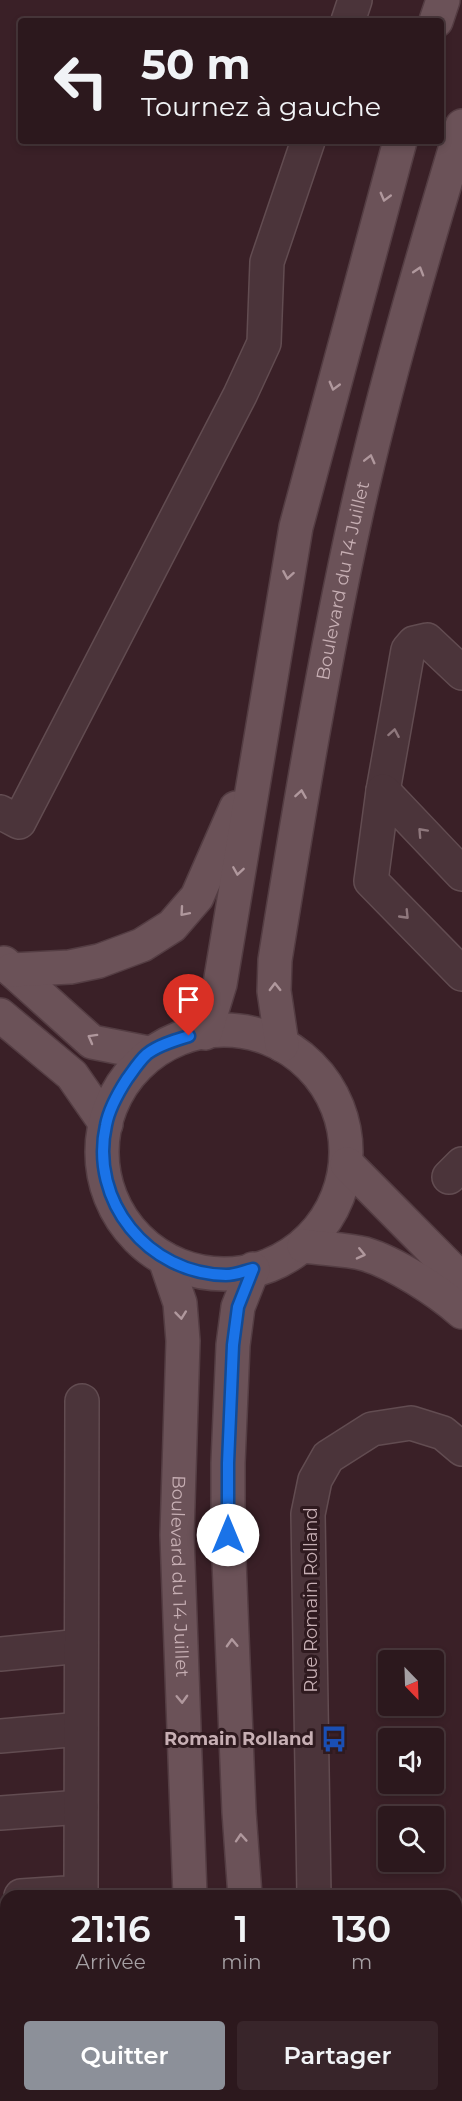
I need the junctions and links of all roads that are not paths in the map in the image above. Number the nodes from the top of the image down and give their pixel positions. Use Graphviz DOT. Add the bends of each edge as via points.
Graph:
graph roads {
  1 [pos="355,0"];
  2 [pos="444,0"];
  3 [pos="349,18"];
  4 [pos="437,18"];
  5 [pos="462,126"];
  6 [pos="307,144"];
  7 [pos="399,144"];
  8 [pos="462,673"];
  9 [pos="255,766"];
  10 [pos="383,791"];
  11 [pos="10,817"];
  12 [pos="462,874"];
  13 [pos="6,964"];
  14 [pos="462,974"];
  15 [pos="0,1015"];
  16 [pos="205,1033"];
  17 [pos="282,1045"];
  18 [pos="148,1053"];
  19 [pos="106,1124"];
  20 [pos="347,1164"];
  21 [pos="304,1246"];
  22 [pos="165,1259"];
  23 [pos="253,1269"];
  24 [pos="462,1280"];
  25 [pos="462,1312"];
  26 [pos="82,1401"];
  27 [pos="462,1449"];
  28 [pos="81,1646"];
  29 [pos="0,1654"];
  30 [pos="81,1729"];
  31 [pos="0,1736"];
  32 [pos="81,1807"];
  33 [pos="0,1813"];
  34 [pos="81,1890"];
  35 [pos="190,1890"];
  36 [pos="245,1890"];
  37 [pos="314,1890"];
  1 -- 3 [label="street"];
  2 -- 4 [label="main road"];
  17 -- 5 [label="main road, Boulevard du 14 Juillet, one-way" via="274,991 275,960 304,773 357,510 411,298"];
  6 -- 11 [label="street" via="267,262 264,343 240,395"];
  7 -- 9 [label="main road, one-way" via="296,527"];
  10 -- 8 [label="street, one-way" via="408,650 414,643 427,640"];
  9 -- 13 [label="main road, one-way" via="197,897 172,926 142,945 99,961 70,967"];
  9 -- 16 [label="main road, one-way" via="220,984"];
  12 -- 10 [label="street, one-way"];
  10 -- 14 [label="street, one-way" via="371,880"];
  18 -- 13 [label="main road, one-way" via="92,1041"];
  15 -- 19 [label="main road" via="72,1075"];
  16 -- 17 [label="main road" via="245,1032"];
  16 -- 18 [label="main road"];
  17 -- 20 [label="main road" via="313,1067 329,1089 342,1117"];
  18 -- 19 [label="main road" via="119,1092"];
  19 -- 22 [label="main road" via="102,1153 108,1190 124,1223"];
  20 -- 21 [label="main road" via="333,1209"];
  20 -- 24 [label="main road"];
  21 -- 23 [label="main road"];
  21 -- 25 [label="main road, one-way" via="362,1253 382,1260"];
  22 -- 23 [label="main road" via="196,1272 228,1275"];
  22 -- 35 [label="main road, Boulevard du 14 Juillet, one-way" via="180,1303 183,1341 177,1535"];
  36 -- 23 [label="main road, one-way" via="229,1570 228,1463 235,1326"];
  26 -- 28 [label="street"];
  27 -- 37 [label="street, Rue Romain Rolland" via="443,1433 411,1423 372,1429 328,1457 315,1480 308,1514"];
  28 -- 29 [label="street"];
  28 -- 30 [label="street"];
  30 -- 31 [label="street"];
  30 -- 32 [label="street"];
  32 -- 33 [label="street"];
  32 -- 34 [label="street"];
}
